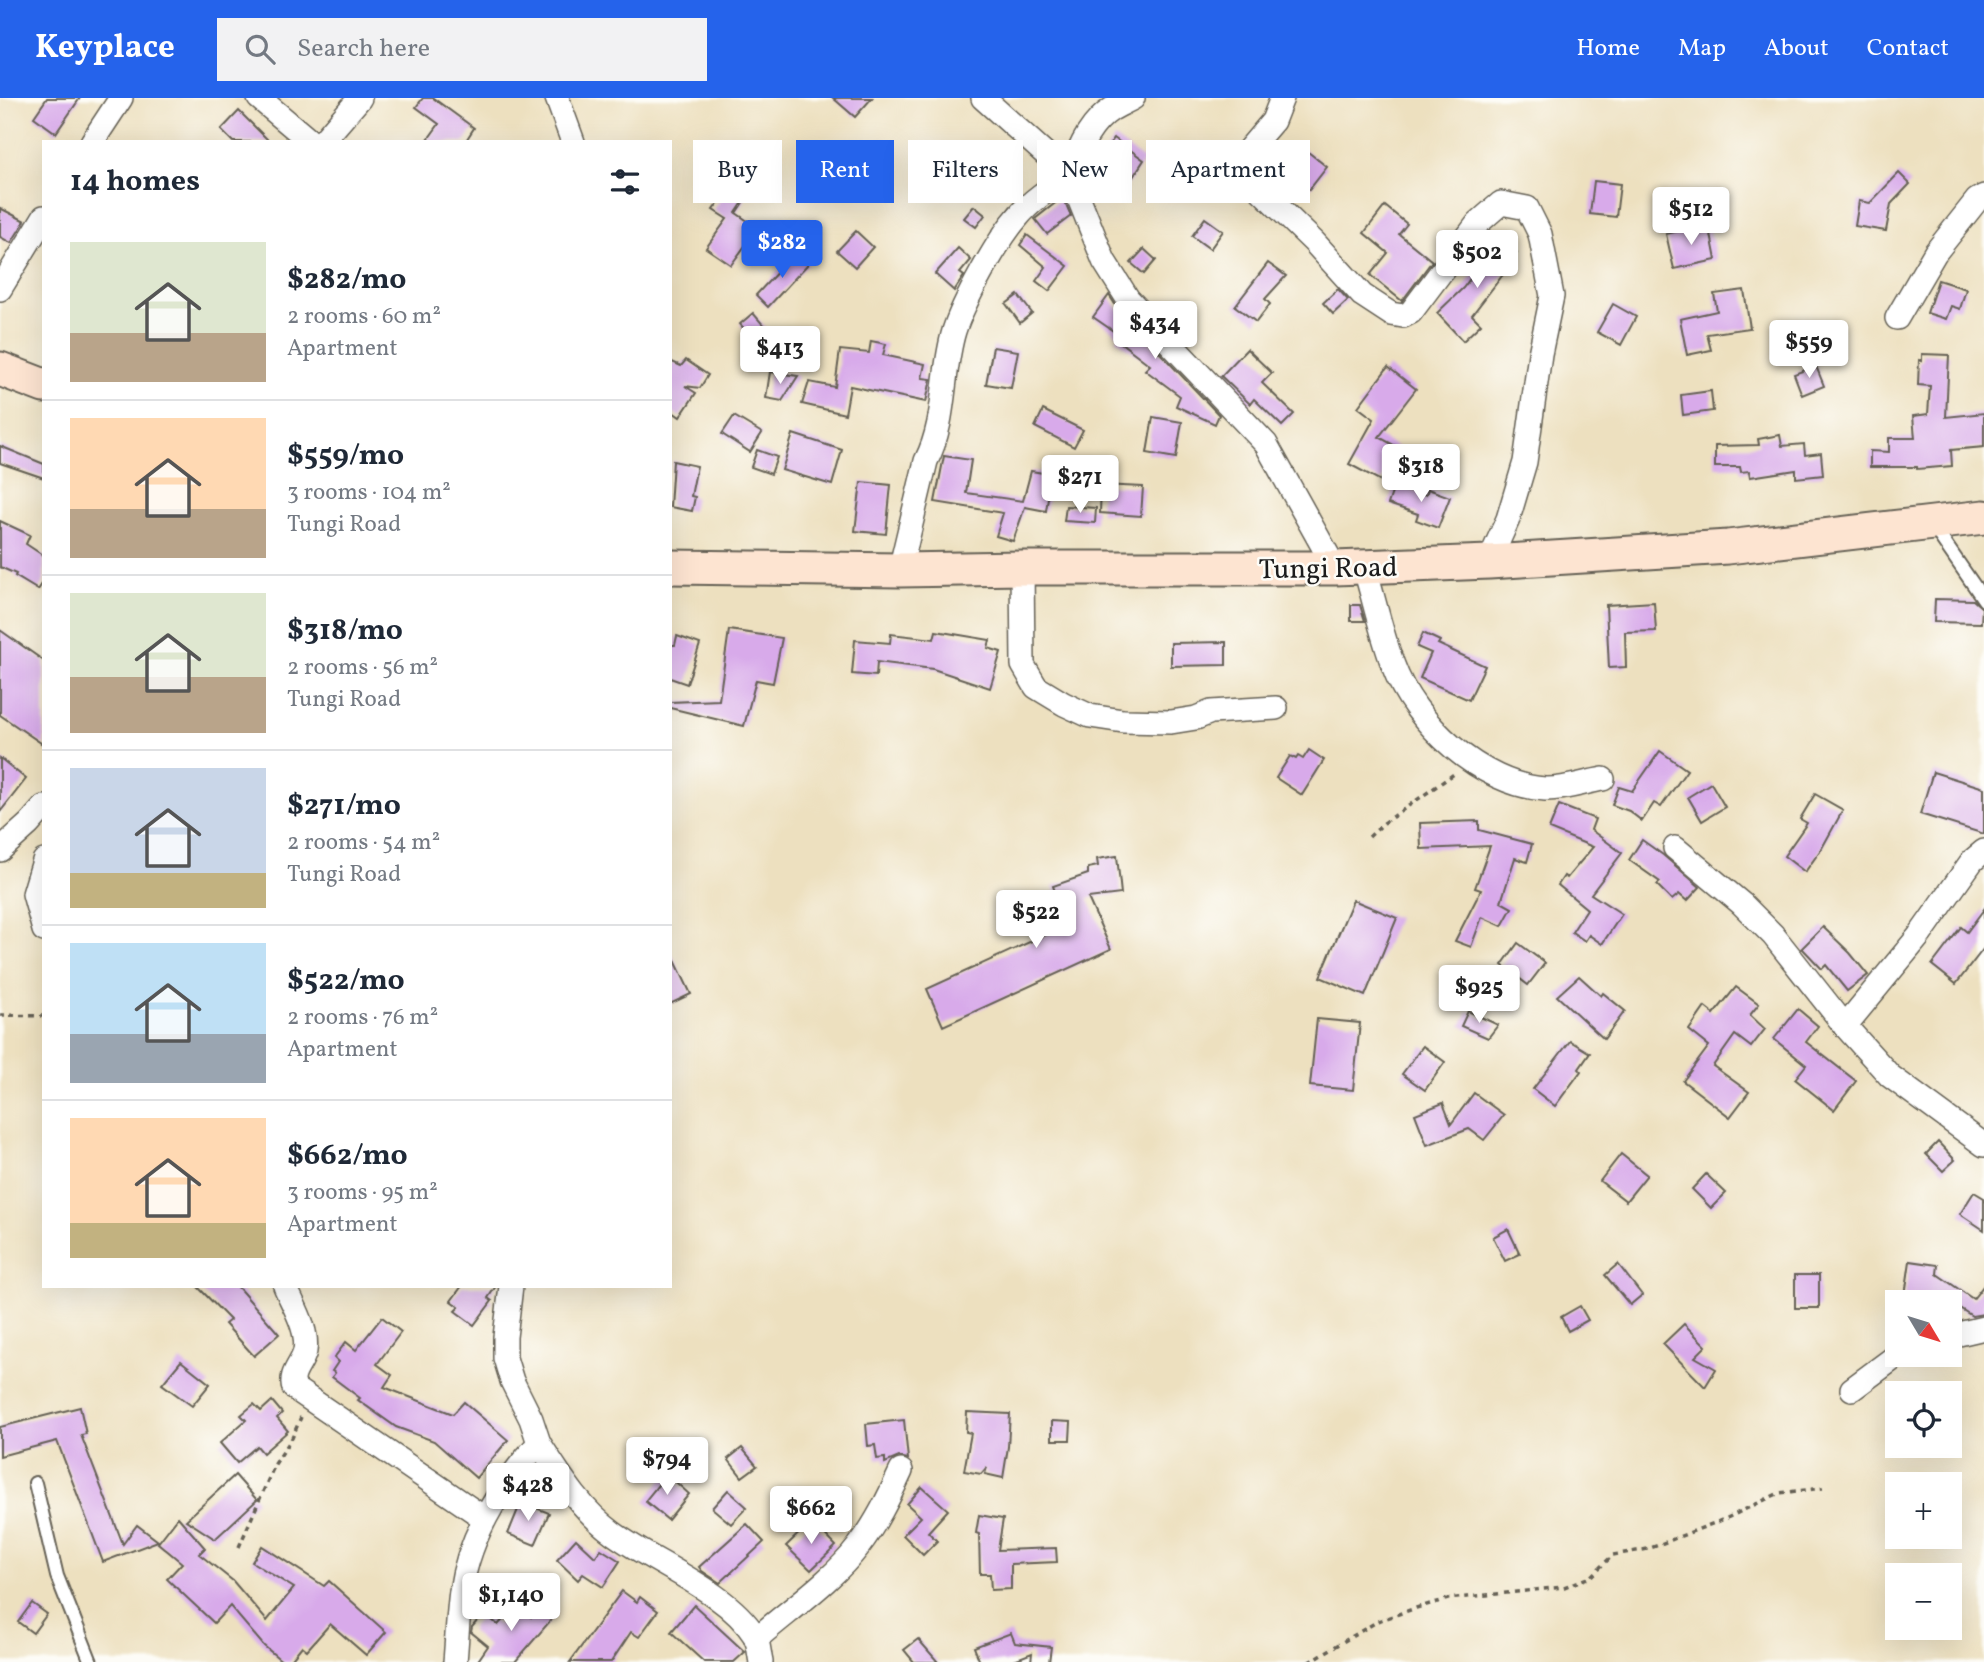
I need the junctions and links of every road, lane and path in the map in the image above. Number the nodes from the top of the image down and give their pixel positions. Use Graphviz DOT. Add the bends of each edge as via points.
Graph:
graph roads {
  1 [pos="121,98"];
  2 [pos="259,98"];
  3 [pos="360,98"];
  4 [pos="557,98"];
  5 [pos="983,98"];
  6 [pos="1133,98"];
  7 [pos="1282,98"];
  8 [pos="93,140"];
  9 [pos="309,140"];
  10 [pos="323,140"];
  11 [pos="572,140"];
  12 [pos="1085,140"];
  13 [pos="1037,146"];
  14 [pos="1984,196"];
  15 [pos="1037,199"];
  16 [pos="1081,203"];
  17 [pos="42,220"];
  18 [pos="0,289"];
  19 [pos="1897,318"];
  20 [pos="0,369"];
  21 [pos="42,385"];
  22 [pos="1984,517"];
  23 [pos="1931,523"];
  24 [pos="1489,562"];
  25 [pos="672,567"];
  26 [pos="1350,567"];
  27 [pos="1022,568"];
  28 [pos="900,570"];
  29 [pos="1984,600"];
  30 [pos="1276,708"];
  31 [pos="1470,761"];
  32 [pos="1603,779"];
  33 [pos="42,809"];
  34 [pos="1369,837"];
  35 [pos="1675,848"];
  36 [pos="0,850"];
  37 [pos="1984,851"];
  38 [pos="42,867"];
  39 [pos="42,923"];
  40 [pos="0,1015"];
  41 [pos="42,1016"];
  42 [pos="1845,1027"];
  43 [pos="1984,1145"];
  44 [pos="286,1288"];
  45 [pos="511,1288"];
  46 [pos="1984,1328"];
  47 [pos="1962,1333"];
  48 [pos="1885,1364"];
  49 [pos="1852,1389"];
  50 [pos="308,1399"];
  51 [pos="539,1443"];
  52 [pos="901,1471"];
  53 [pos="35,1483"];
  54 [pos="1823,1488"];
  55 [pos="484,1518"];
  56 [pos="239,1547"];
  57 [pos="757,1639"];
  58 [pos="91,1662"];
  59 [pos="455,1662"];
  60 [pos="761,1662"];
  61 [pos="1309,1662"];
  1 -- 8 [label="street"];
  2 -- 9 [label="street"];
  3 -- 10 [label="street"];
  4 -- 11 [label="street"];
  5 -- 13 [label="street"];
  6 -- 12 [label="street" via="1110,110"];
  7 -- 24 [label="street" via="1273,121 1238,162 1239,169 1362,295 1391,314 1411,312 1478,223 1501,203 1527,208 1540,234 1552,296 1525,462"];
  14 -- 19 [label="street" via="1935,253"];
  15 -- 28 [label="street" via="1016,218 954,331 941,418"];
  16 -- 26 [label="street" via="1104,261 1128,299 1266,444"];
  17 -- 18 [label="street"];
  20 -- 21 [label="main road"];
  22 -- 23 [label="main road, Tungi Road"];
  23 -- 24 [label="main road, Tungi Road" via="1728,547"];
  23 -- 29 [label="lane"];
  24 -- 26 [label="main road, Tungi Road"];
  25 -- 28 [label="main road, Tungi Road"];
  26 -- 27 [label="main road, Tungi Road"];
  26 -- 31 [label="street" via="1414,704"];
  27 -- 28 [label="main road, Tungi Road"];
  27 -- 30 [label="street" via="1023,665 1037,687 1064,704 1090,716 1159,721"];
  31 -- 32 [label="street" via="1510,781 1548,789"];
  31 -- 34 [label="path"];
  33 -- 36 [label="street"];
  35 -- 42 [label="street" via="1773,935"];
  37 -- 42 [label="street"];
  38 -- 39 [label="street" via="34,894"];
  40 -- 41 [label="path"];
  42 -- 43 [label="street" via="1890,1076"];
  44 -- 50 [label="street" via="305,1340 292,1385"];
  45 -- 51 [label="street" via="505,1358"];
  46 -- 47 [label="street"];
  48 -- 49 [label="street"];
  50 -- 55 [label="street"];
  50 -- 56 [label="path"];
  51 -- 55 [label="street"];
  51 -- 57 [label="street" via="575,1500 612,1533 705,1589"];
  52 -- 57 [label="street" via="857,1550"];
  53 -- 58 [label="lane" via="57,1576"];
  54 -- 61 [label="path" via="1779,1493 1648,1549 1613,1555 1581,1582 1448,1600 1378,1620"];
  55 -- 59 [label="street" via="461,1590"];
  57 -- 60 [label="street"];
}
